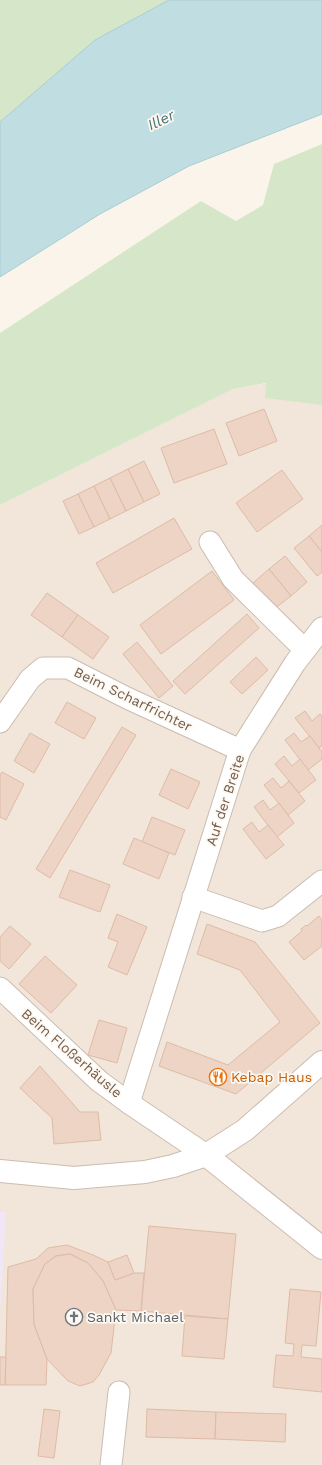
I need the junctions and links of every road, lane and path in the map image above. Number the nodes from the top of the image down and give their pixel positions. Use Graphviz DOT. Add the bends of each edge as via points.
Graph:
graph roads {
  1 [pos="210,542"];
  2 [pos="322,628"];
  3 [pos="305,650"];
  4 [pos="0,722"];
  5 [pos="240,750"];
  6 [pos="322,881"];
  7 [pos="193,897"];
  8 [pos="0,988"];
  9 [pos="322,1062"];
  10 [pos="129,1103"];
  11 [pos="206,1155"];
  12 [pos="0,1172"];
  13 [pos="322,1248"];
  14 [pos="119,1392"];
  15 [pos="111,1465"];
  1 -- 3 [label="street" via="233,579"];
  2 -- 3 [label="street, Auf der Breite"];
  3 -- 5 [label="street, Auf der Breite"];
  4 -- 5 [label="street, Beim Scharfrichter" via="30,680 43,668 68,668"];
  5 -- 7 [label="street, Auf der Breite"];
  6 -- 7 [label="street" via="278,916 262,920"];
  7 -- 10 [label="street, Auf der Breite"];
  8 -- 10 [label="street, Beim Floßerhäusle" via="99,1081"];
  9 -- 11 [label="main road" via="245,1130"];
  10 -- 11 [label="street, Beim Floßerhäusle"];
  11 -- 12 [label="main road" via="144,1172 74,1178"];
  11 -- 13 [label="main road"];
  14 -- 15 [label="street"];
}
